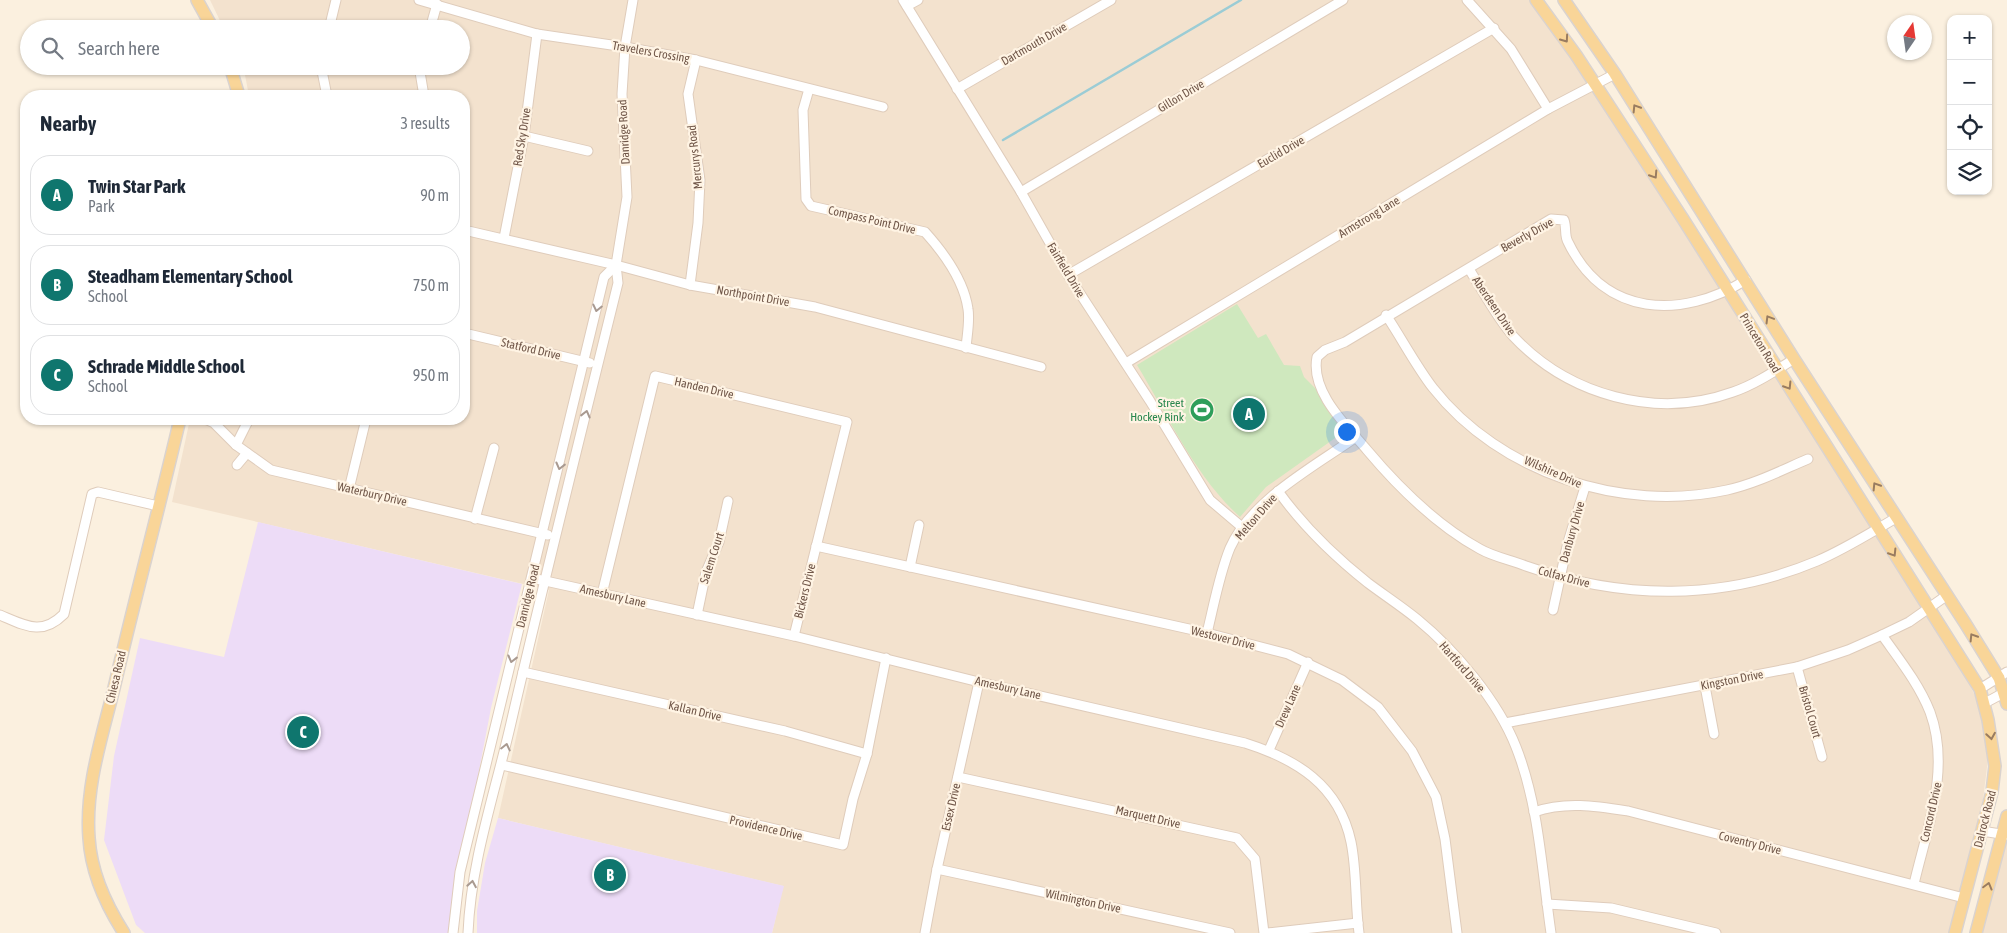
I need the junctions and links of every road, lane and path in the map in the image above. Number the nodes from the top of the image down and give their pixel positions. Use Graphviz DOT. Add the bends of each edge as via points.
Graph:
graph roads {
  1 [pos="197,0"];
  2 [pos="336,0"];
  3 [pos="419,0"];
  4 [pos="633,0"];
  5 [pos="918,0"];
  6 [pos="1111,0"];
  7 [pos="1343,0"];
  8 [pos="1467,0"];
  9 [pos="1536,0"];
  10 [pos="1564,1"];
  11 [pos="905,3"];
  12 [pos="436,4"];
  13 [pos="1548,14"];
  14 [pos="208,20"];
  15 [pos="331,20"];
  16 [pos="432,20"];
  17 [pos="1494,28"];
  18 [pos="537,34"];
  19 [pos="625,47"];
  20 [pos="696,60"];
  21 [pos="1615,74"];
  22 [pos="233,75"];
  23 [pos="322,75"];
  24 [pos="421,75"];
  25 [pos="1595,84"];
  26 [pos="809,89"];
  27 [pos="957,89"];
  28 [pos="237,90"];
  29 [pos="325,90"];
  30 [pos="423,90"];
  31 [pos="883,107"];
  32 [pos="1548,109"];
  33 [pos="524,136"];
  34 [pos="588,151"];
  35 [pos="1021,192"];
  36 [pos="1701,209"];
  37 [pos="1683,219"];
  38 [pos="470,231"];
  39 [pos="504,238"];
  40 [pos="616,265"];
  41 [pos="1469,269"];
  42 [pos="1068,275"];
  43 [pos="1746,280"];
  44 [pos="690,285"];
  45 [pos="1729,290"];
  46 [pos="1386,315"];
  47 [pos="470,333"];
  48 [pos="966,348"];
  49 [pos="1318,357"];
  50 [pos="1794,359"];
  51 [pos="585,362"];
  52 [pos="1126,363"];
  53 [pos="598,365"];
  54 [pos="1041,367"];
  55 [pos="1777,369"];
  56 [pos="178,425"];
  57 [pos="216,425"];
  58 [pos="246,425"];
  59 [pos="365,425"];
  60 [pos="1356,437"];
  61 [pos="236,445"];
  62 [pos="494,448"];
  63 [pos="247,453"];
  64 [pos="1808,459"];
  65 [pos="237,464"];
  66 [pos="1585,487"];
  67 [pos="350,489"];
  68 [pos="1278,491"];
  69 [pos="728,501"];
  70 [pos="158,506"];
  71 [pos="475,518"];
  72 [pos="1896,518"];
  73 [pos="919,525"];
  74 [pos="1243,528"];
  75 [pos="1877,529"];
  76 [pos="543,534"];
  77 [pos="556,537"];
  78 [pos="816,546"];
  79 [pos="910,567"];
  80 [pos="532,578"];
  81 [pos="1560,578"];
  82 [pos="545,580"];
  83 [pos="602,594"];
  84 [pos="1946,596"];
  85 [pos="1928,608"];
  86 [pos="1553,610"];
  87 [pos="697,615"];
  88 [pos="0,616"];
  89 [pos="1207,633"];
  90 [pos="1882,635"];
  91 [pos="794,636"];
  92 [pos="886,658"];
  93 [pos="1308,662"];
  94 [pos="1797,667"];
  95 [pos="523,672"];
  96 [pos="2003,675"];
  97 [pos="979,682"];
  98 [pos="1705,686"];
  99 [pos="1980,689"];
  100 [pos="2006,692"];
  101 [pos="1985,703"];
  102 [pos="2007,704"];
  103 [pos="1505,723"];
  104 [pos="1714,734"];
  105 [pos="1269,750"];
  106 [pos="866,754"];
  107 [pos="1822,756"];
  108 [pos="502,766"];
  109 [pos="958,776"];
  110 [pos="1534,812"];
  111 [pos="2007,816"];
  112 [pos="1982,830"];
  113 [pos="2005,835"];
  114 [pos="937,869"];
  115 [pos="1914,884"];
  116 [pos="1964,898"];
  117 [pos="1547,904"];
  118 [pos="1358,923"];
  119 [pos="124,933"];
  120 [pos="453,933"];
  121 [pos="468,933"];
  122 [pos="925,933"];
  123 [pos="1230,933"];
  124 [pos="1265,933"];
  125 [pos="1359,933"];
  126 [pos="1457,933"];
  127 [pos="1551,933"];
  128 [pos="1716,933"];
  129 [pos="1955,933"];
  130 [pos="1976,933"];
  1 -- 14 [label="main road"];
  2 -- 15 [label="street"];
  3 -- 12 [label="street, Travelers Crossing"];
  4 -- 19 [label="street, Danridge Road"];
  5 -- 11 [label="street"];
  6 -- 27 [label="street, Dartmouth Drive"];
  7 -- 35 [label="street, Gillon Drive"];
  8 -- 17 [label="street"];
  9 -- 13 [label="main road, Princeton Road"];
  10 -- 13 [label="main road"];
  10 -- 21 [label="main road, Princeton Road"];
  11 -- 27 [label="street, Fairfield Drive"];
  12 -- 16 [label="street"];
  12 -- 18 [label="street, Travelers Crossing"];
  13 -- 25 [label="main road, Princeton Road, one-way"];
  17 -- 32 [label="street" via="1511,48"];
  17 -- 42 [label="street, Euclid Drive"];
  18 -- 19 [label="street, Travelers Crossing"];
  18 -- 33 [label="street, Red Sky Drive"];
  19 -- 20 [label="street, Travelers Crossing"];
  19 -- 40 [label="street, Danridge Road" via="622,94 627,197"];
  20 -- 26 [label="street, Travelers Crossing"];
  20 -- 44 [label="street, Mercurys Road" via="688,94 700,180"];
  21 -- 25 [label="street, Armstrong Lane"];
  36 -- 21 [label="main road, Princeton Road, one-way"];
  22 -- 28 [label="main road"];
  23 -- 29 [label="street"];
  24 -- 30 [label="street"];
  25 -- 32 [label="street, Armstrong Lane"];
  25 -- 37 [label="main road, Princeton Road, one-way"];
  26 -- 31 [label="street, Travelers Crossing"];
  26 -- 48 [label="street, Compass Point Drive" via="803,110 806,199 812,206 925,232 962,287 968,310"];
  27 -- 35 [label="street, Fairfield Drive"];
  32 -- 52 [label="street, Armstrong Lane"];
  33 -- 34 [label="street"];
  33 -- 39 [label="street, Red Sky Drive"];
  35 -- 42 [label="street, Fairfield Drive"];
  36 -- 37 [label="main road"];
  36 -- 43 [label="main road, Princeton Road"];
  37 -- 45 [label="main road, Princeton Road"];
  38 -- 39 [label="street, Northpoint Drive"];
  39 -- 40 [label="street, Northpoint Drive"];
  40 -- 44 [label="street, Northpoint Drive"];
  40 -- 51 [label="street, Danridge Road, one-way" via="604,277"];
  40 -- 53 [label="street, Danridge Road" via="618,283"];
  41 -- 45 [label="street, Beverly Drive" via="1531,230 1558,219 1564,220 1567,241 1580,261 1602,285 1619,296 1635,302 1673,307"];
  41 -- 46 [label="street, Beverly Drive"];
  41 -- 55 [label="street, Aberdeen Drive" via="1501,319 1527,349 1570,380 1600,393 1657,404 1690,401 1734,392"];
  42 -- 52 [label="street, Fairfield Drive"];
  43 -- 45 [label="street, Beverly Drive"];
  50 -- 43 [label="main road, Princeton Road, one-way"];
  44 -- 48 [label="street, Northpoint Drive" via="815,307"];
  45 -- 55 [label="main road, Princeton Road"];
  46 -- 49 [label="street, Beverly Drive"];
  46 -- 66 [label="street, Wilshire Drive" via="1433,388 1468,423 1516,456"];
  47 -- 51 [label="street, Statford Drive"];
  48 -- 54 [label="street, Northpoint Drive"];
  49 -- 60 [label="street, Colfax Drive" via="1316,374 1320,384"];
  50 -- 55 [label="street, Aberdeen Drive"];
  72 -- 50 [label="main road, Princeton Road, one-way"];
  51 -- 53 [label="street, Statford Drive"];
  51 -- 76 [label="street, Danridge Road, one-way"];
  52 -- 74 [label="street, Fairfield Drive" via="1210,500"];
  77 -- 53 [label="street, Danridge Road, one-way"];
  55 -- 75 [label="main road, Princeton Road, one-way"];
  56 -- 70 [label="main road, Chiesa Road"];
  57 -- 61 [label="street, Waterbury Drive"];
  58 -- 61 [label="street"];
  59 -- 67 [label="street"];
  60 -- 68 [label="street, Melton Drive"];
  60 -- 81 [label="street, Colfax Drive" via="1406,494 1441,523 1481,550"];
  61 -- 63 [label="street, Waterbury Drive"];
  62 -- 71 [label="street"];
  63 -- 65 [label="street"];
  63 -- 67 [label="street, Waterbury Drive" via="271,470"];
  64 -- 66 [label="street, Wilshire Drive" via="1728,490 1702,495 1648,496"];
  66 -- 81 [label="street, Danbury Drive"];
  67 -- 71 [label="street, Waterbury Drive"];
  68 -- 74 [label="street, Melton Drive"];
  68 -- 103 [label="street, Hartford Drive" via="1329,550 1431,632 1480,684"];
  69 -- 87 [label="street, Salem Court" via="719,542 706,572"];
  70 -- 88 [label="street" via="98,492 92,494 64,614 50,626 37,628"];
  70 -- 119 [label="main road, Chiesa Road" via="100,740 89,803 89,840 98,880"];
  71 -- 76 [label="street, Waterbury Drive"];
  72 -- 75 [label="street, Colfax Drive"];
  72 -- 84 [label="main road, Princeton Road"];
  73 -- 79 [label="street"];
  74 -- 89 [label="street, Melton Drive" via="1231,546 1222,570"];
  75 -- 81 [label="street, Colfax Drive" via="1816,562 1710,589 1626,591"];
  75 -- 85 [label="main road, Princeton Road, one-way"];
  76 -- 77 [label="street, Waterbury Drive"];
  76 -- 80 [label="street, Danridge Road"];
  77 -- 82 [label="street, Danridge Road"];
  78 -- 79 [label="street, Westover Drive"];
  78 -- 83 [label="street, Handen Drive" via="847,422 655,376"];
  78 -- 91 [label="street, Bickers Drive"];
  79 -- 89 [label="street, Westover Drive"];
  80 -- 82 [label="street, Amesbury Lane"];
  80 -- 120 [label="street, Danridge Road, one-way" via="460,872"];
  81 -- 86 [label="street, Danbury Drive"];
  82 -- 83 [label="street, Amesbury Lane"];
  82 -- 95 [label="street, Danridge Road"];
  83 -- 87 [label="street, Amesbury Lane"];
  84 -- 85 [label="street, Kingston Drive"];
  96 -- 84 [label="main road, Princeton Road, one-way"];
  85 -- 90 [label="street, Kingston Drive"];
  85 -- 99 [label="main road, Princeton Road"];
  87 -- 91 [label="street, Amesbury Lane"];
  89 -- 93 [label="street, Westover Drive"];
  90 -- 94 [label="street, Kingston Drive"];
  90 -- 115 [label="street, Concord Drive" via="1916,685 1930,711 1938,736 1939,778"];
  91 -- 92 [label="street, Amesbury Lane"];
  92 -- 97 [label="street, Amesbury Lane"];
  92 -- 106 [label="street, Providence Drive"];
  93 -- 105 [label="street, Drew Lane"];
  93 -- 126 [label="street, Westover Drive" via="1342,680 1378,707 1412,751 1436,797"];
  94 -- 98 [label="street, Kingston Drive"];
  94 -- 107 [label="street, Bristol Court"];
  95 -- 106 [label="street, Kallan Drive" via="785,731"];
  108 -- 95 [label="street, Danridge Road, one-way"];
  96 -- 99 [label="street"];
  96 -- 100 [label="main road"];
  97 -- 105 [label="street, Amesbury Lane"];
  97 -- 109 [label="street, Essex Drive"];
  98 -- 103 [label="street, Kingston Drive"];
  98 -- 104 [label="street"];
  99 -- 101 [label="main road, Dalrock Road"];
  100 -- 101 [label="street"];
  100 -- 102 [label="main road"];
  101 -- 112 [label="main road, Dalrock Road, one-way" via="1995,766"];
  103 -- 110 [label="street, Hartford Drive" via="1522,763"];
  105 -- 118 [label="street, Amesbury Lane" via="1297,764 1317,781 1338,808 1351,842"];
  106 -- 108 [label="street, Providence Drive" via="843,845"];
  121 -- 108 [label="street, Danridge Road, one-way" via="471,889"];
  109 -- 114 [label="street, Essex Drive"];
  109 -- 124 [label="street, Marquett Drive" via="1237,838 1255,859"];
  110 -- 115 [label="street, Coventry Drive" via="1550,806 1576,805 1628,811"];
  110 -- 117 [label="street, Hartford Drive"];
  111 -- 113 [label="main road, Dalrock Road"];
  112 -- 113 [label="street"];
  112 -- 116 [label="main road, Dalrock Road"];
  130 -- 113 [label="main road, Dalrock Road, one-way"];
  114 -- 122 [label="street, Essex Drive"];
  114 -- 123 [label="street, Wilmington Drive"];
  115 -- 116 [label="street, Coventry Drive"];
  116 -- 129 [label="main road, Dalrock Road"];
  117 -- 127 [label="street, Hartford Drive"];
  117 -- 128 [label="street" via="1611,908"];
  118 -- 124 [label="street"];
  118 -- 125 [label="street, Amesbury Lane"];
}
